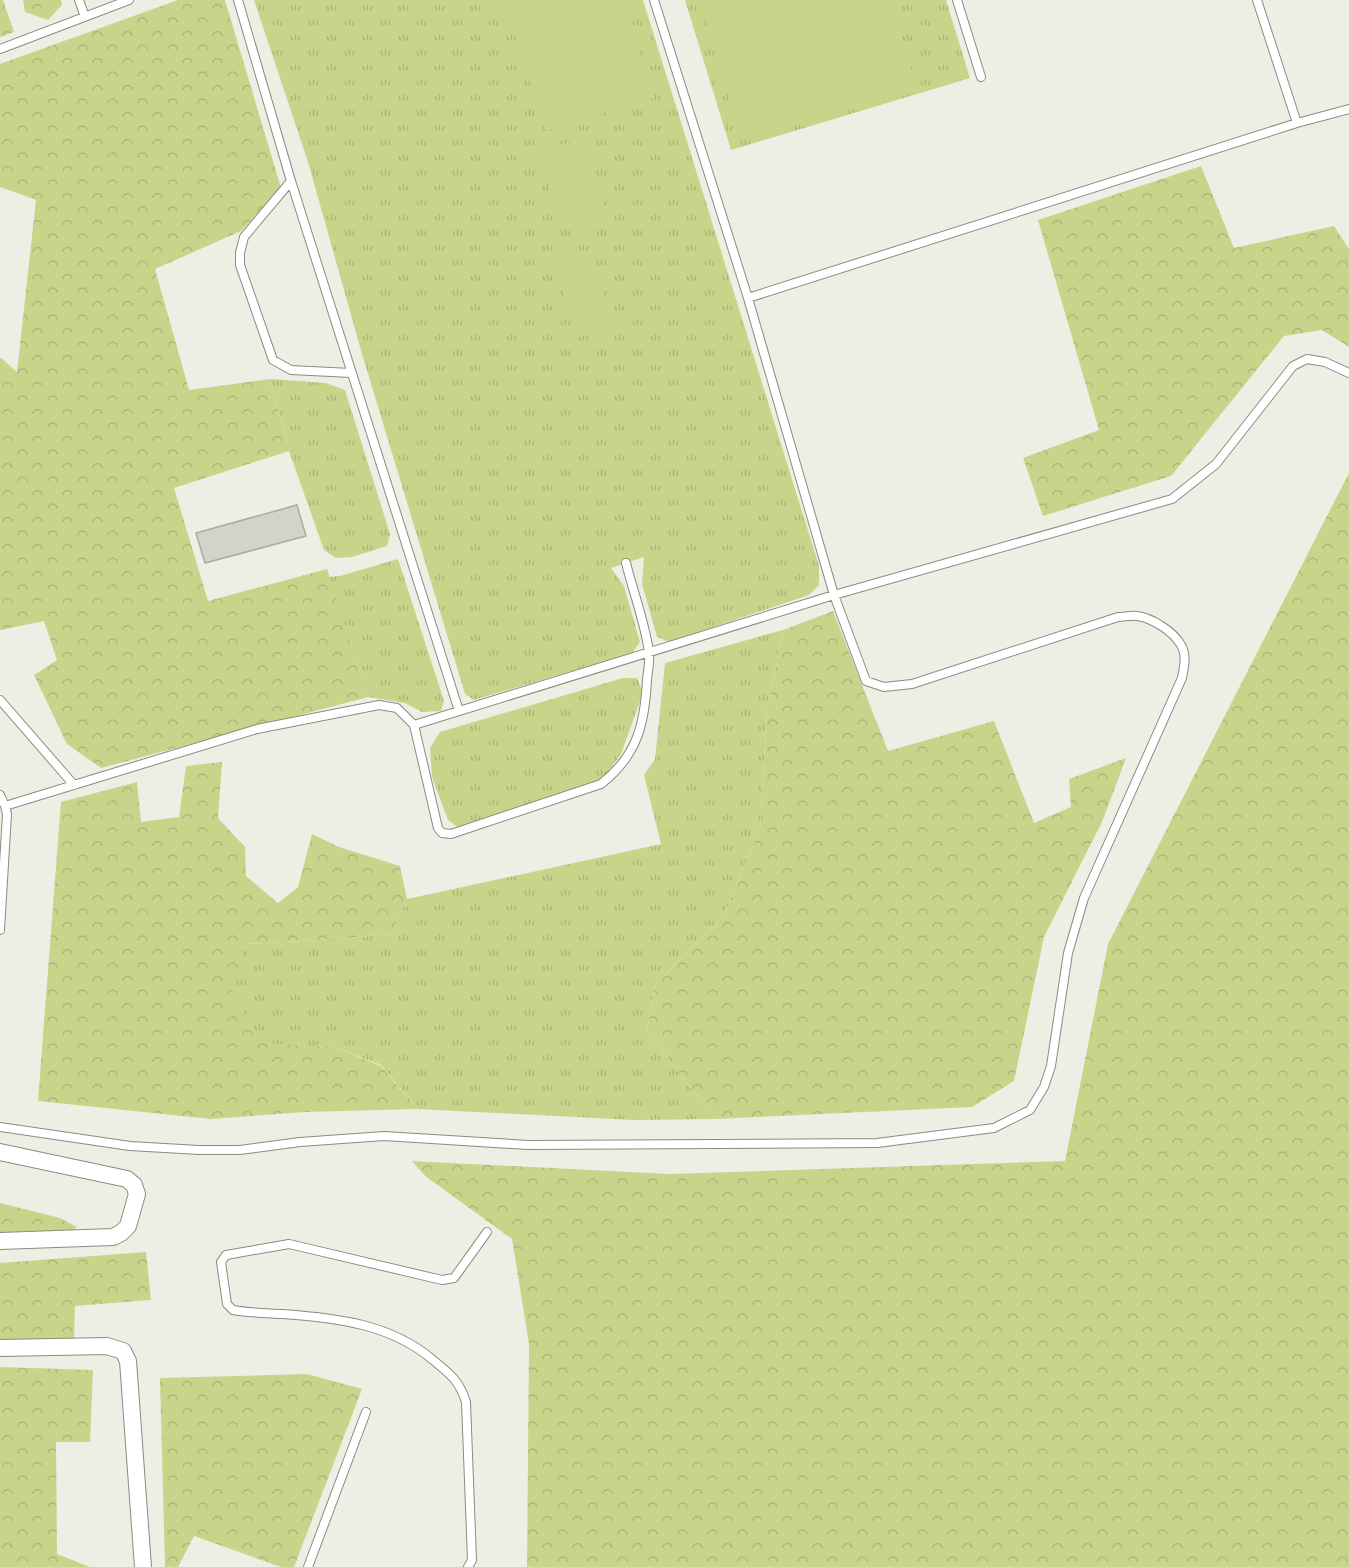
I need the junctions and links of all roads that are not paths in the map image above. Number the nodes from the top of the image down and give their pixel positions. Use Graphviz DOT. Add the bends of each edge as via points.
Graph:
graph roads {
  1 [pos="79,0"];
  2 [pos="129,0"];
  3 [pos="238,0"];
  4 [pos="654,0"];
  5 [pos="957,0"];
  6 [pos="1257,0"];
  7 [pos="85,17"];
  8 [pos="0,49"];
  9 [pos="981,77"];
  10 [pos="1349,109"];
  11 [pos="1297,123"];
  12 [pos="291,181"];
  13 [pos="748,298"];
  14 [pos="351,373"];
  15 [pos="1349,373"];
  16 [pos="626,563"];
  17 [pos="834,595"];
  18 [pos="649,653"];
  19 [pos="0,700"];
  20 [pos="459,711"];
  21 [pos="414,725"];
  22 [pos="74,785"];
  23 [pos="0,795"];
  24 [pos="5,806"];
  25 [pos="0,930"];
  26 [pos="0,1127"];
  27 [pos="0,1152"];
  28 [pos="487,1232"];
  29 [pos="0,1241"];
  30 [pos="0,1348"];
  31 [pos="366,1412"];
  32 [pos="143,1567"];
  33 [pos="308,1567"];
  34 [pos="468,1567"];
  1 -- 7 [label="lane"];
  2 -- 7 [label="lane"];
  3 -- 12 [label="lane"];
  4 -- 13 [label="lane"];
  5 -- 9 [label="lane"];
  6 -- 11 [label="lane"];
  7 -- 8 [label="lane"];
  10 -- 11 [label="lane"];
  11 -- 13 [label="lane"];
  12 -- 14 [label="lane"];
  12 -- 14 [label="lane" via="244,237 240,265 273,360 291,370"];
  13 -- 17 [label="lane"];
  14 -- 20 [label="lane"];
  15 -- 17 [label="lane" via="1307,359 1293,366 1216,464 1172,499"];
  16 -- 18 [label="lane"];
  17 -- 18 [label="lane"];
  17 -- 26 [label="lane" via="866,681 884,687 912,684 1118,617 1149,618 1181,645 1185,662 1182,678 1084,898 1068,953 1051,1066 1030,1110 994,1128 878,1143 528,1145 384,1136 240,1150 199,1150 130,1146"];
  18 -- 20 [label="lane"];
  18 -- 21 [label="lane" via="643,719 631,752 618,771 601,784 451,834 438,828"];
  19 -- 22 [label="lane"];
  20 -- 21 [label="lane"];
  21 -- 22 [label="lane" via="397,708 379,705 257,729"];
  22 -- 24 [label="lane"];
  23 -- 24 [label="lane"];
  24 -- 25 [label="lane"];
  27 -- 29 [label="street" via="127,1179 137,1194 128,1226 113,1237"];
  28 -- 34 [label="lane" via="454,1278 442,1280 289,1244 226,1255 221,1262 227,1304 233,1310 332,1318 372,1326 421,1349 454,1377 466,1402 472,1560"];
  30 -- 32 [label="street" via="107,1346 123,1351 128,1361"];
  31 -- 33 [label="lane"];
}
